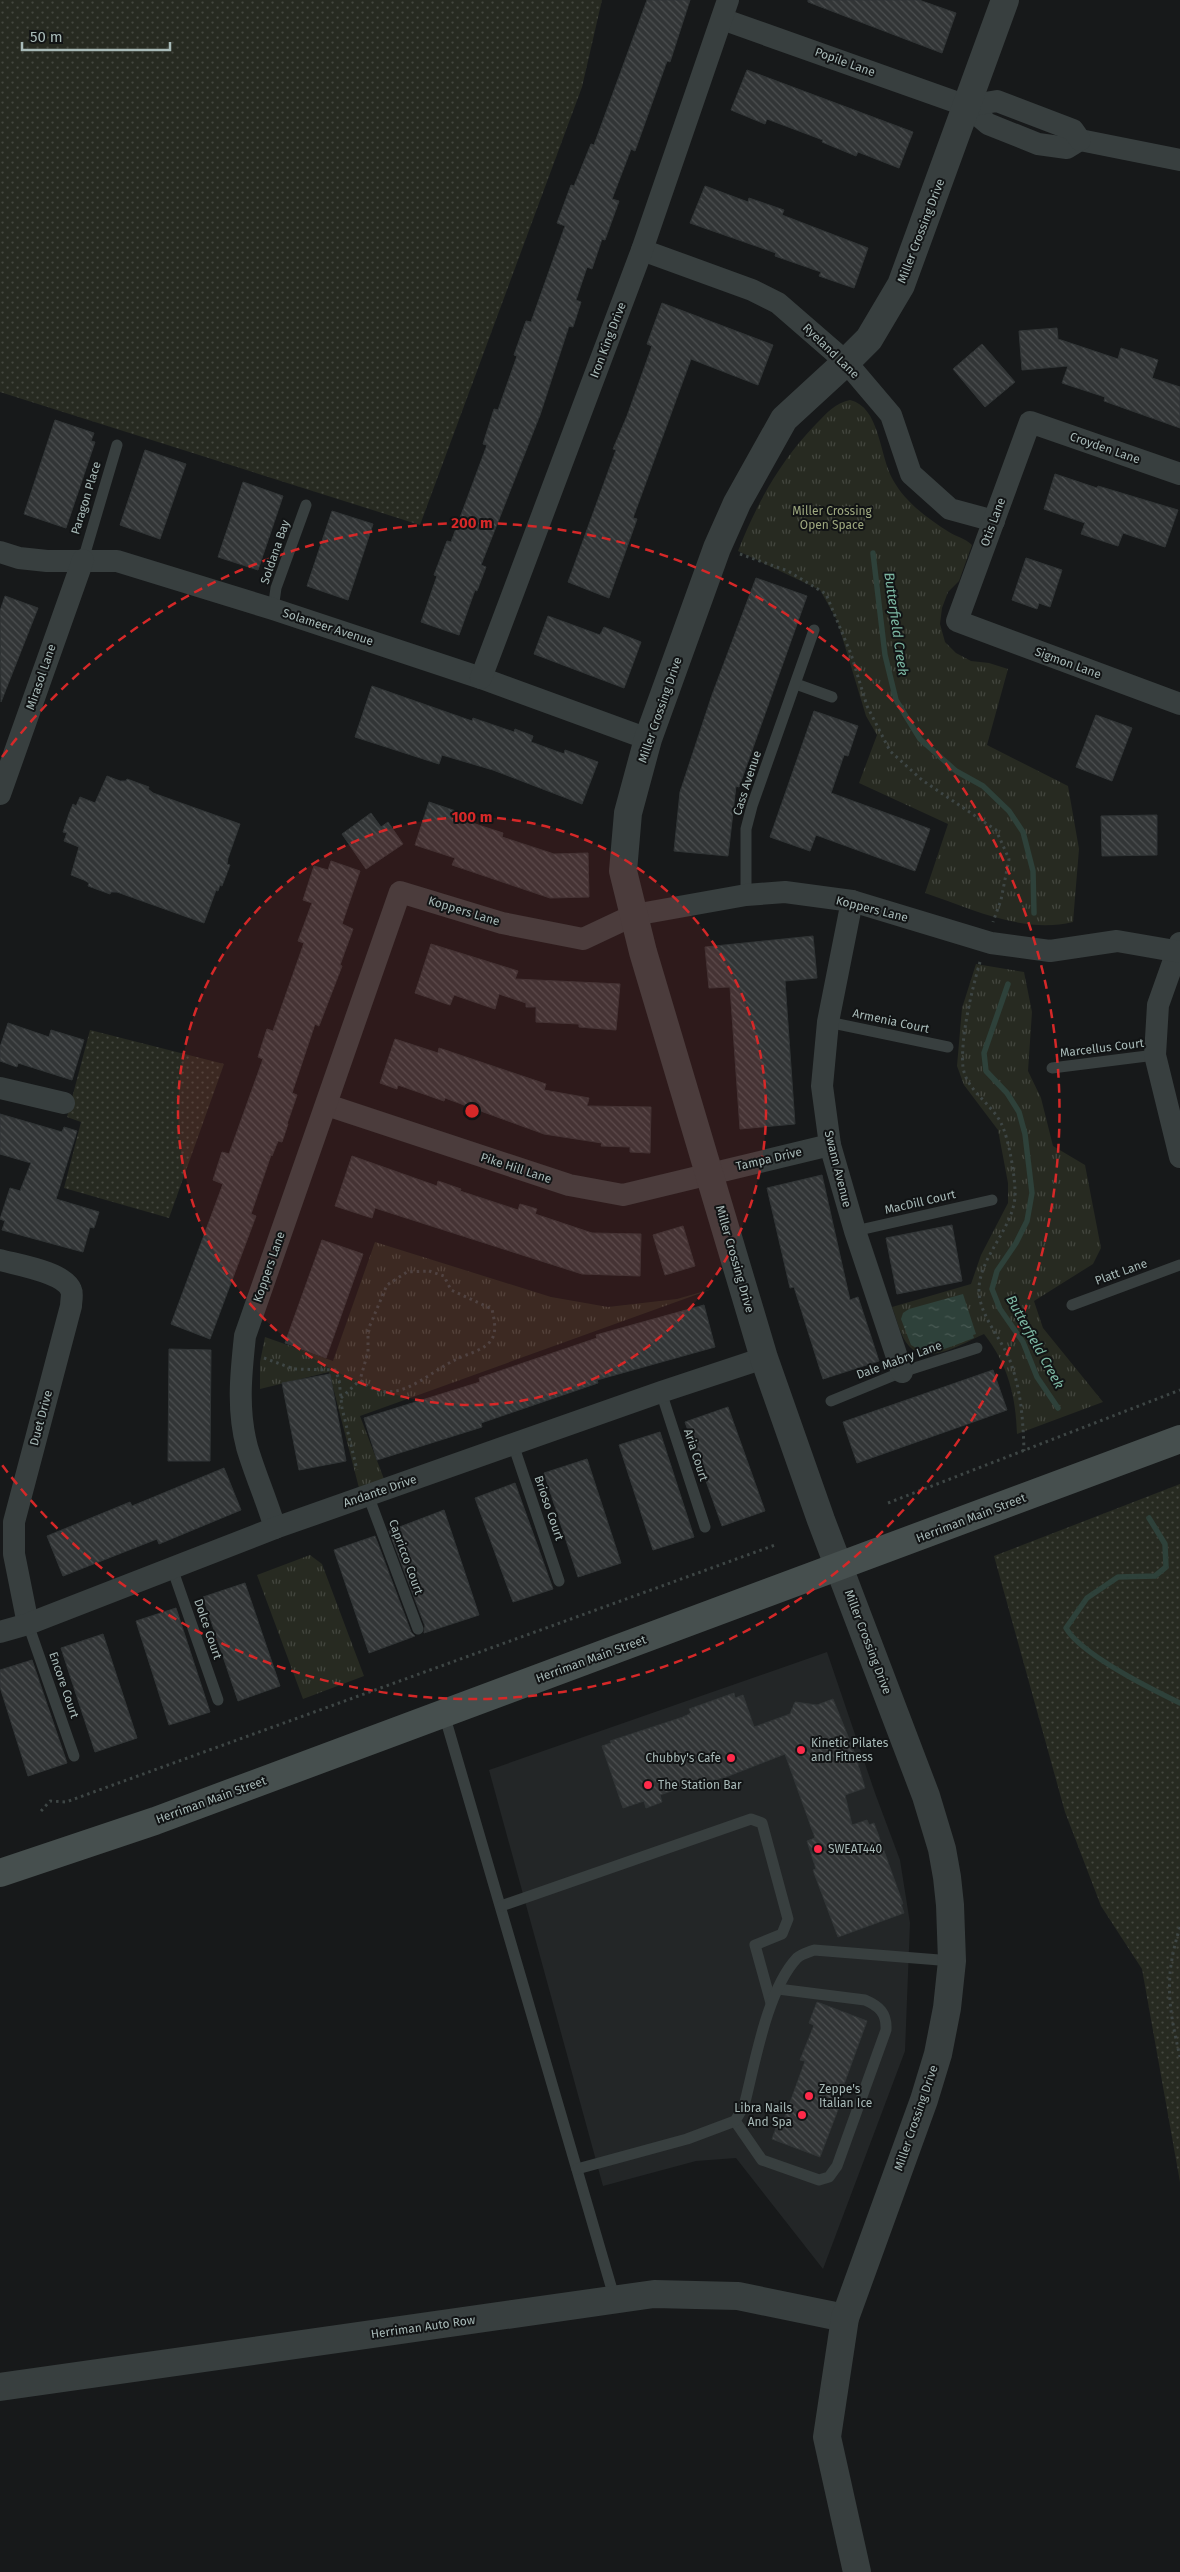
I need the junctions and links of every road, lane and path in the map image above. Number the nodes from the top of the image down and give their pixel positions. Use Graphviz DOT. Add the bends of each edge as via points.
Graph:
graph roads {
  1 [pos="1005,0"];
  2 [pos="725,9"];
  3 [pos="967,106"];
  4 [pos="1179,157"];
  5 [pos="642,250"];
  6 [pos="846,362"];
  7 [pos="1030,422"];
  8 [pos="117,445"];
  9 [pos="1180,474"];
  10 [pos="306,505"];
  11 [pos="994,521"];
  12 [pos="0,552"];
  13 [pos="737,553"];
  14 [pos="82,560"];
  15 [pos="273,609"];
  16 [pos="956,621"];
  17 [pos="814,630"];
  18 [pos="481,678"];
  19 [pos="796,684"];
  20 [pos="832,697"];
  21 [pos="1180,704"];
  22 [pos="648,740"];
  23 [pos="0,794"];
  24 [pos="746,895"];
  25 [pos="852,901"];
  26 [pos="634,915"];
  27 [pos="992,927"];
  28 [pos="1179,949"];
  29 [pos="828,1022"];
  30 [pos="948,1047"];
  31 [pos="1155,1055"];
  32 [pos="1052,1068"];
  33 [pos="0,1088"];
  34 [pos="64,1103"];
  35 [pos="327,1105"];
  36 [pos="830,1145"];
  37 [pos="1180,1156"];
  38 [pos="709,1173"];
  39 [pos="992,1200"];
  40 [pos="855,1232"];
  41 [pos="0,1260"];
  42 [pos="1180,1265"];
  43 [pos="1072,1305"];
  44 [pos="977,1348"];
  45 [pos="264,1358"];
  46 [pos="764,1358"];
  47 [pos="902,1372"];
  48 [pos="360,1380"];
  49 [pos="1180,1390"];
  50 [pos="661,1392"];
  51 [pos="341,1398"];
  52 [pos="831,1401"];
  53 [pos="1180,1439"];
  54 [pos="513,1444"];
  55 [pos="357,1470"];
  56 [pos="368,1495"];
  57 [pos="888,1504"];
  58 [pos="705,1527"];
  59 [pos="276,1528"];
  60 [pos="775,1545"];
  61 [pos="172,1568"];
  62 [pos="840,1568"];
  63 [pos="559,1580"];
  64 [pos="28,1624"];
  65 [pos="418,1629"];
  66 [pos="0,1632"];
  67 [pos="218,1700"];
  68 [pos="444,1714"];
  69 [pos="74,1756"];
  70 [pos="41,1811"];
  71 [pos="0,1874"];
  72 [pos="501,1906"];
  73 [pos="1180,1927"];
  74 [pos="952,1961"];
  75 [pos="778,1989"];
  76 [pos="772,2003"];
  77 [pos="1180,2056"];
  78 [pos="735,2121"];
  79 [pos="577,2169"];
  80 [pos="615,2300"];
  81 [pos="845,2318"];
  82 [pos="0,2387"];
  83 [pos="857,2572"];
  1 -- 3 [label="street, Miller Crossing Drive"];
  2 -- 3 [label="street, Popile Lane"];
  2 -- 5 [label="street, Iron King Drive"];
  3 -- 4 [label="street" via="997,101 1073,130 1080,140"];
  3 -- 6 [label="street, Miller Crossing Drive" via="901,285 869,338"];
  5 -- 6 [label="street, Ryeland Lane" via="752,290 778,304"];
  5 -- 18 [label="street, Iron King Drive"];
  6 -- 11 [label="street, Ryeland Lane" via="891,415 911,474 950,509"];
  6 -- 22 [label="street, Miller Crossing Drive" via="784,419 736,503"];
  7 -- 9 [label="street, Croyden Lane"];
  7 -- 11 [label="street, Otis Lane"];
  8 -- 14 [label="lane, Paragon Place"];
  10 -- 15 [label="lane, Soldana Bay" via="276,588"];
  11 -- 16 [label="street, Otis Lane"];
  12 -- 14 [label="street, Solameer Avenue" via="28,559"];
  13 -- 27 [label="path" via="788,571 826,594 851,654 866,706 890,751 922,780 996,830 1009,859"];
  14 -- 15 [label="street, Solameer Avenue" via="116,561"];
  14 -- 23 [label="street, Mirasol Lane"];
  15 -- 18 [label="street, Solameer Avenue"];
  16 -- 21 [label="street, Sigmon Lane"];
  17 -- 19 [label="lane, Cass Avenue"];
  18 -- 22 [label="street, Solameer Avenue"];
  19 -- 20 [label="lane"];
  19 -- 24 [label="lane, Cass Avenue" via="746,829"];
  22 -- 26 [label="street, Miller Crossing Drive" via="628,813 623,871"];
  24 -- 25 [label="street, Koppers Lane" via="785,892"];
  24 -- 26 [label="street, Koppers Lane"];
  25 -- 28 [label="street, Koppers Lane" via="991,943 1050,951 1117,941"];
  25 -- 29 [label="street, Swann Avenue"];
  26 -- 35 [label="street, Koppers Lane" via="583,939 502,923 400,892"];
  26 -- 38 [label="street, Miller Crossing Drive"];
  28 -- 31 [label="street" via="1158,1005"];
  29 -- 30 [label="lane, Armenia Court"];
  29 -- 36 [label="street, Swann Avenue" via="822,1086"];
  31 -- 32 [label="lane, Marcellus Court"];
  31 -- 37 [label="street"];
  33 -- 34 [label="street"];
  35 -- 38 [label="street, Pike Hill Lane" via="569,1185 622,1195"];
  35 -- 59 [label="street, Koppers Lane" via="245,1336 241,1413 248,1448"];
  36 -- 38 [label="street, Tampa Drive"];
  36 -- 40 [label="street, Swann Avenue"];
  38 -- 46 [label="street, Miller Crossing Drive"];
  39 -- 40 [label="lane, MacDill Court"];
  40 -- 47 [label="street, Swann Avenue"];
  41 -- 64 [label="street, Duet Drive" via="51,1274 63,1280 71,1291 71,1306 14,1522 14,1554"];
  42 -- 43 [label="lane, Platt Lane"];
  44 -- 47 [label="lane, Dale Mabry Lane"];
  45 -- 51 [label="path" via="294,1369 335,1370"];
  46 -- 50 [label="street, Andante Drive"];
  46 -- 62 [label="street, Miller Crossing Drive"];
  47 -- 52 [label="lane, Dale Mabry Lane"];
  48 -- 48 [label="path" via="368,1352 368,1330 387,1285 407,1272 429,1271 444,1276 451,1290 492,1309 495,1325 492,1340 429,1377 409,1387 386,1392 369,1388"];
  48 -- 51 [label="path"];
  49 -- 57 [label="path"];
  50 -- 54 [label="street, Andante Drive"];
  50 -- 58 [label="lane, Aria Court"];
  51 -- 55 [label="path"];
  53 -- 62 [label="main road, Herriman Main Street"];
  54 -- 56 [label="street, Andante Drive"];
  54 -- 63 [label="lane, Brioso Court"];
  56 -- 59 [label="street, Andante Drive"];
  56 -- 65 [label="lane, Capricco Court"];
  59 -- 61 [label="street, Andante Drive"];
  60 -- 70 [label="path" via="66,1802 50,1801"];
  61 -- 64 [label="street, Andante Drive"];
  61 -- 67 [label="lane, Dolce Court"];
  62 -- 68 [label="main road, Herriman Main Street"];
  62 -- 74 [label="street, Miller Crossing Drive" via="934,1822 947,1877"];
  64 -- 66 [label="street, Andante Drive"];
  64 -- 69 [label="lane, Encore Court"];
  68 -- 71 [label="main road, Herriman Main Street"];
  68 -- 72 [label="lane"];
  72 -- 76 [label="lane" via="751,1819 762,1823 788,1919 782,1934 755,1946"];
  72 -- 79 [label="lane"];
  73 -- 77 [label="path" via="1168,1978"];
  74 -- 75 [label="lane" via="814,1950 798,1957"];
  74 -- 81 [label="street, Miller Crossing Drive" via="938,2054"];
  75 -- 76 [label="lane"];
  75 -- 78 [label="lane" via="873,2003 887,2019 886,2030 837,2166 829,2177 819,2180 762,2160"];
  76 -- 78 [label="lane" via="744,2106"];
  78 -- 79 [label="lane" via="687,2139"];
  79 -- 80 [label="lane"];
  80 -- 81 [label="street, Herriman Auto Row" via="654,2294 738,2296"];
  80 -- 82 [label="street, Herriman Auto Row"];
  81 -- 83 [label="street, Miller Crossing Drive" via="827,2437"];
}
